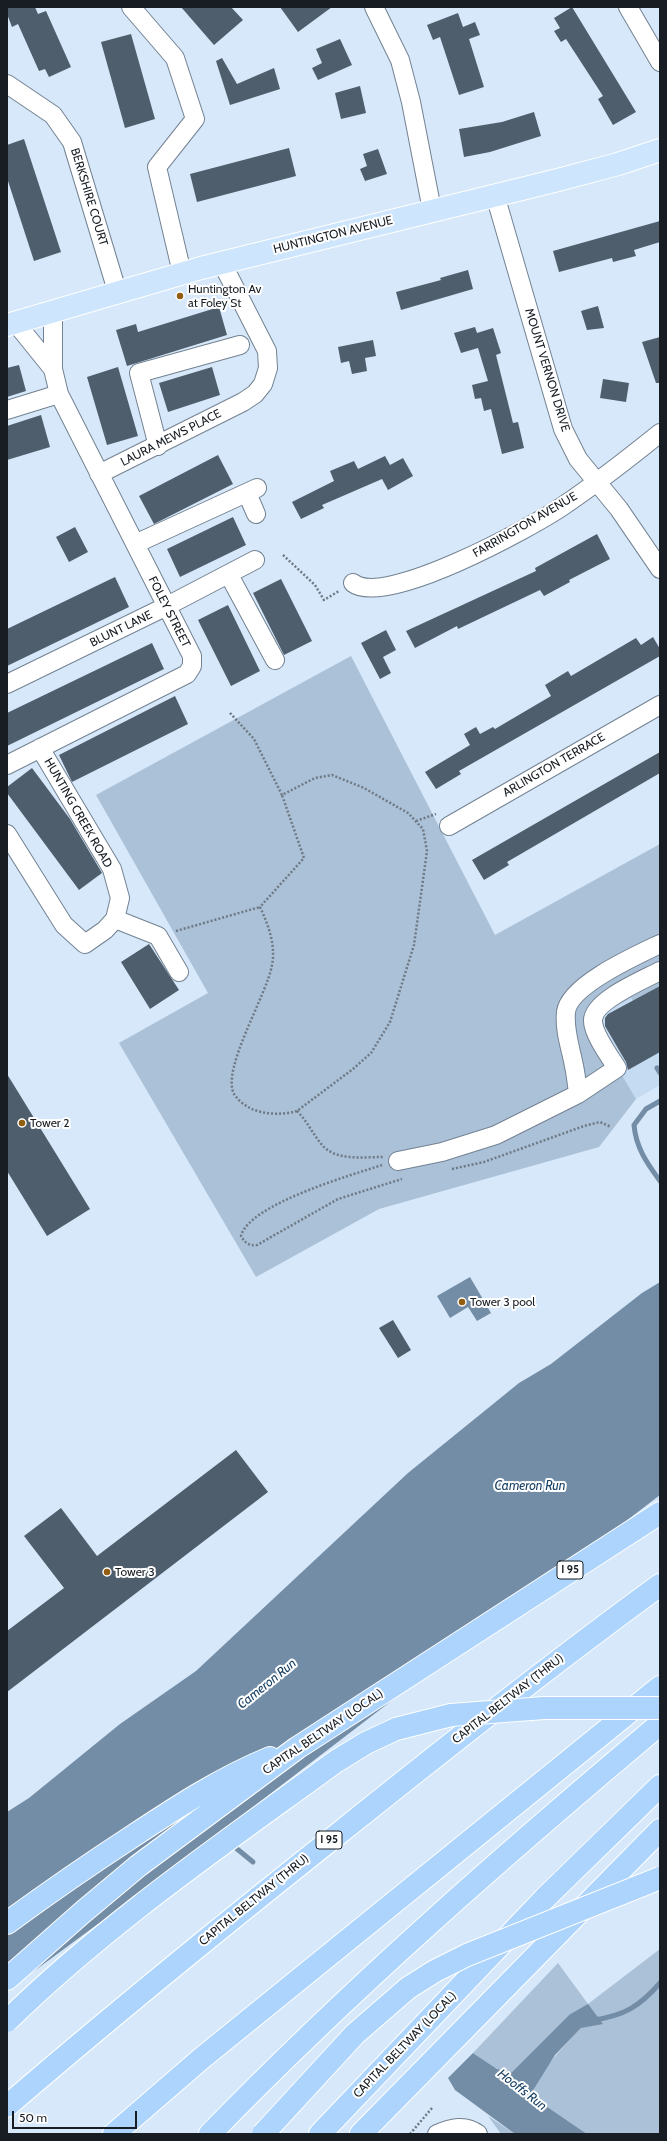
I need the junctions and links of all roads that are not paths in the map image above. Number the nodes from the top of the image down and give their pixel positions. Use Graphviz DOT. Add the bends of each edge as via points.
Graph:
graph roads {
  1 [pos="131,7"];
  2 [pos="374,7"];
  3 [pos="628,7"];
  4 [pos="660,62"];
  5 [pos="7,84"];
  6 [pos="660,150"];
  7 [pos="495,195"];
  8 [pos="432,210"];
  9 [pos="222,263"];
  10 [pos="182,273"];
  11 [pos="117,291"];
  12 [pos="53,312"];
  13 [pos="11,324"];
  14 [pos="240,345"];
  15 [pos="53,369"];
  16 [pos="59,394"];
  17 [pos="7,410"];
  18 [pos="660,433"];
  19 [pos="158,446"];
  20 [pos="99,474"];
  21 [pos="596,481"];
  22 [pos="256,514"];
  23 [pos="135,544"];
  24 [pos="255,560"];
  25 [pos="660,569"];
  26 [pos="229,575"];
  27 [pos="353,583"];
  28 [pos="167,606"];
  29 [pos="275,660"];
  30 [pos="7,684"];
  31 [pos="660,705"];
  32 [pos="40,748"];
  33 [pos="7,765"];
  34 [pos="449,826"];
  35 [pos="7,834"];
  36 [pos="115,919"];
  37 [pos="660,944"];
  38 [pos="660,971"];
  39 [pos="179,972"];
  40 [pos="578,1094"];
  41 [pos="398,1161"];
  42 [pos="660,1513"];
  43 [pos="660,1585"];
  44 [pos="660,1687"];
  45 [pos="660,1708"];
  46 [pos="660,1724"];
  47 [pos="297,1748"];
  48 [pos="660,1786"];
  49 [pos="660,1830"];
  50 [pos="660,1878"];
  51 [pos="7,1923"];
  52 [pos="7,1979"];
  53 [pos="7,2021"];
  54 [pos="409,2084"];
  55 [pos="7,2106"];
  56 [pos="114,2134"];
  57 [pos="210,2134"];
  58 [pos="263,2134"];
  59 [pos="320,2134"];
  60 [pos="360,2134"];
  61 [pos="378,2134"];
  62 [pos="437,2134"];
  63 [pos="478,2134"];
  1 -- 10 [label="street" via="175,58 195,120 157,167"];
  2 -- 8 [label="street" via="400,60"];
  3 -- 4 [label="street"];
  5 -- 11 [label="street, BERKSHIRE COURT" via="53,115 72,142"];
  6 -- 7 [label="main road, HUNTINGTON AVENUE" via="618,164"];
  7 -- 8 [label="main road, HUNTINGTON AVENUE"];
  7 -- 21 [label="street, MOUNT VERNON DRIVE" via="563,429 578,459"];
  8 -- 9 [label="main road, HUNTINGTON AVENUE"];
  9 -- 10 [label="main road, HUNTINGTON AVENUE"];
  9 -- 19 [label="street, LAURA MEWS PLACE" via="267,351 268,368 263,384 255,394 243,402"];
  10 -- 11 [label="main road, HUNTINGTON AVENUE"];
  11 -- 12 [label="main road, HUNTINGTON AVENUE"];
  12 -- 13 [label="main road, HUNTINGTON AVENUE"];
  12 -- 15 [label="street, FOLEY STREET"];
  13 -- 15 [label="street, FOLEY STREET"];
  14 -- 19 [label="street" via="139,374"];
  15 -- 16 [label="street, FOLEY STREET"];
  16 -- 17 [label="street"];
  16 -- 20 [label="street, FOLEY STREET"];
  18 -- 21 [label="street, FARRINGTON AVENUE"];
  19 -- 20 [label="street, LAURA MEWS PLACE"];
  20 -- 23 [label="street, FOLEY STREET"];
  21 -- 25 [label="street, MOUNT VERNON DRIVE" via="619,509"];
  21 -- 27 [label="street, FARRINGTON AVENUE" via="562,506 479,554 392,586 358,587"];
  22 -- 23 [label="street" via="252,491"];
  23 -- 28 [label="street, FOLEY STREET"];
  24 -- 26 [label="street, BLUNT LANE"];
  26 -- 28 [label="street, BLUNT LANE"];
  26 -- 29 [label="street"];
  28 -- 30 [label="street, BLUNT LANE"];
  28 -- 32 [label="street, FOLEY STREET" via="192,656 192,666 186,674"];
  31 -- 34 [label="street, ARLINGTON TERRACE"];
  32 -- 33 [label="street, FOLEY STREET"];
  32 -- 36 [label="street, HUNTING CREEK ROAD" via="112,869 120,898"];
  35 -- 36 [label="street" via="64,925 85,944 105,930"];
  36 -- 39 [label="street" via="158,936"];
  37 -- 40 [label="street" via="603,974 582,989 570,1002 566,1011 566,1028"];
  38 -- 40 [label="street" via="602,1003 595,1012 593,1022 601,1042 617,1068"];
  40 -- 41 [label="street" via="496,1135 442,1152"];
  42 -- 47 [label="highway, CAPITAL BELTWAY (LOCAL) / I 95"];
  43 -- 55 [label="highway, CAPITAL BELTWAY (THRU) / I 95" via="588,1637 437,1754 210,1936"];
  44 -- 56 [label="highway" via="202,2058"];
  45 -- 53 [label="highway, bridge" via="544,1708 451,1715 396,1729 366,1743 335,1762 129,1916 73,1960"];
  46 -- 57 [label="highway" via="448,1906 324,2021"];
  47 -- 51 [label="highway" via="239,1771 175,1809 53,1889"];
  47 -- 52 [label="highway, CAPITAL BELTWAY (LOCAL) / I 95" via="138,1866"];
  48 -- 59 [label="highway, CAPITAL BELTWAY (LOCAL)" via="544,1899"];
  49 -- 54 [label="highway"];
  50 -- 58 [label="highway, bridge" via="467,1955 408,1988 355,2034"];
  54 -- 60 [label="highway"];
  54 -- 61 [label="highway"];
  62 -- 63 [label="street" via="451,2128 470,2128"];
}
